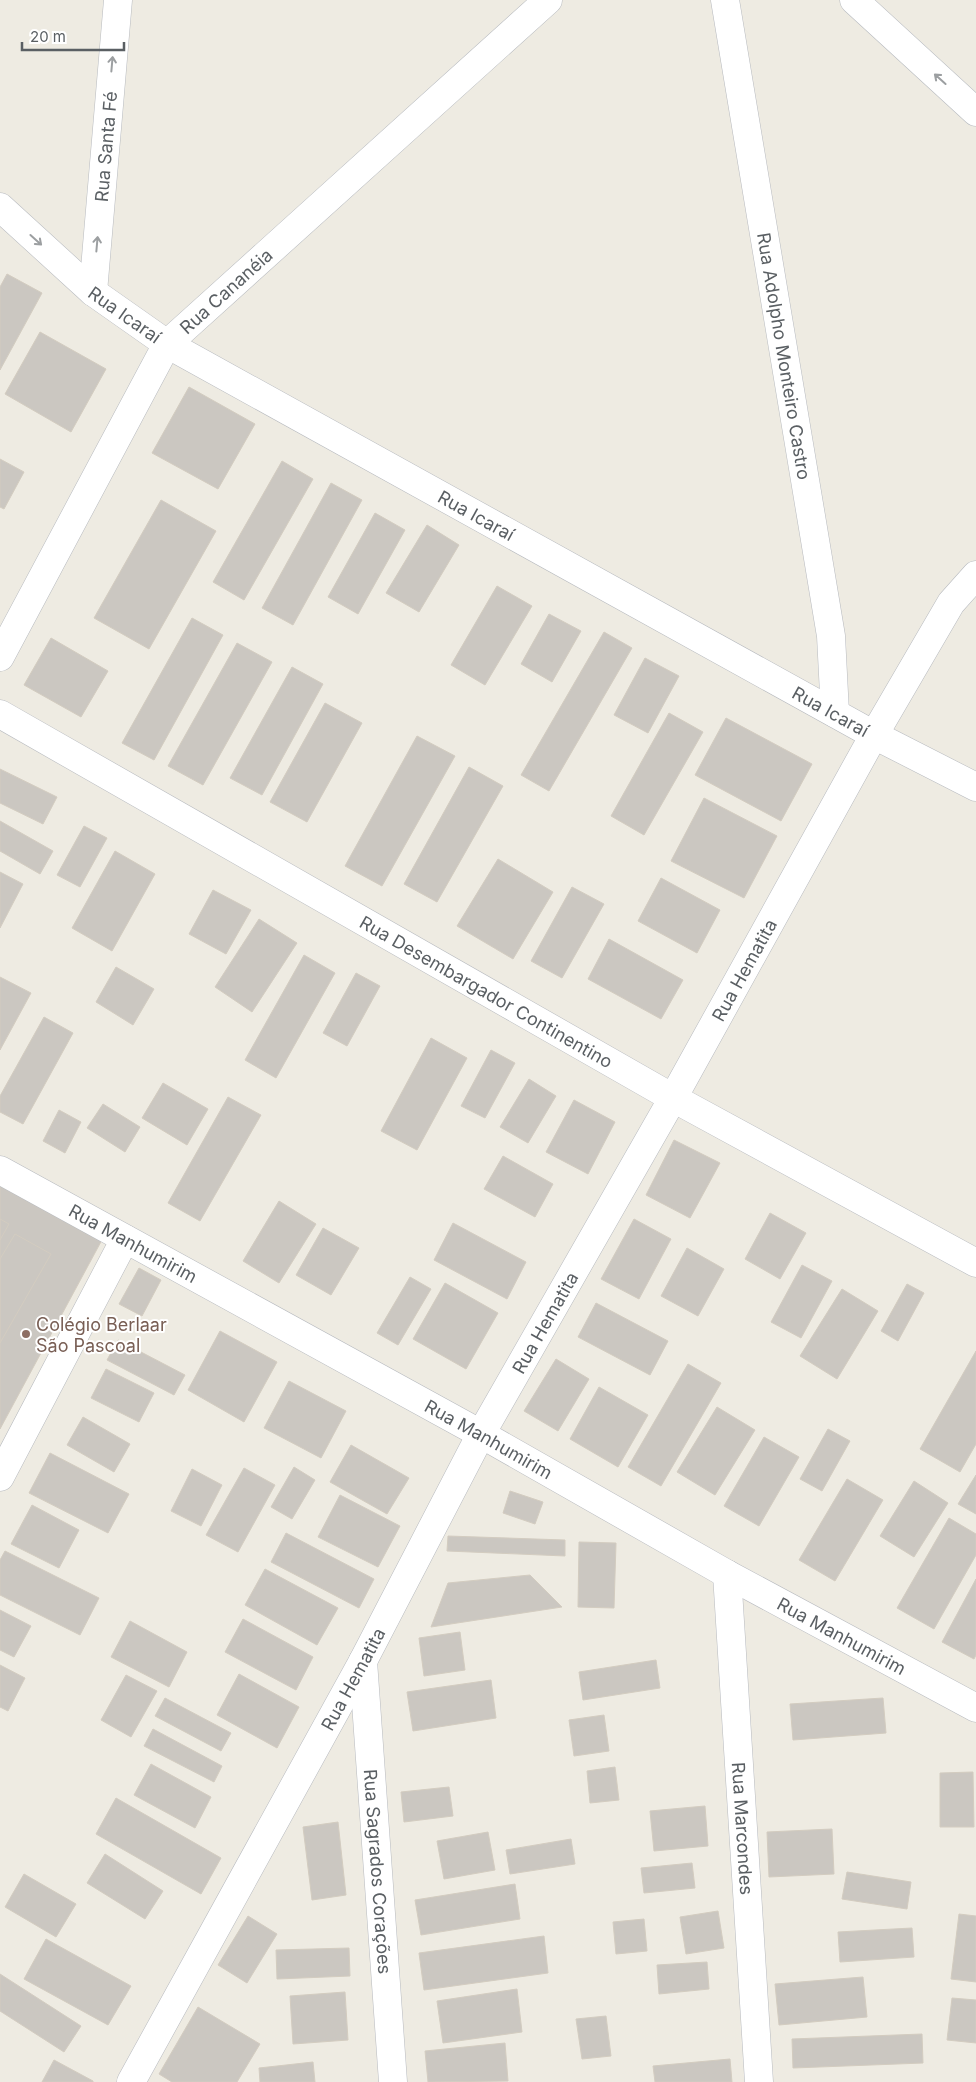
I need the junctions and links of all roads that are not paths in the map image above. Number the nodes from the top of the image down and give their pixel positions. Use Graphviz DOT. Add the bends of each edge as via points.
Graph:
graph roads {
  1 [pos="118,0"];
  2 [pos="548,0"];
  3 [pos="725,0"];
  4 [pos="854,0"];
  5 [pos="976,112"];
  6 [pos="0,207"];
  7 [pos="93,292"];
  8 [pos="167,344"];
  9 [pos="976,574"];
  10 [pos="0,657"];
  11 [pos="835,713"];
  12 [pos="0,714"];
  13 [pos="874,734"];
  14 [pos="976,788"];
  15 [pos="673,1098"];
  16 [pos="0,1170"];
  17 [pos="125,1239"];
  18 [pos="976,1263"];
  19 [pos="481,1434"];
  20 [pos="0,1477"];
  21 [pos="727,1574"];
  22 [pos="363,1661"];
  23 [pos="976,1708"];
  24 [pos="131,2082"];
  25 [pos="392,2082"];
  26 [pos="759,2082"];
  7 -- 1 [label="street, Rua Santa Fé, one-way"];
  2 -- 8 [label="street, Rua Cananéia"];
  3 -- 11 [label="street, Rua Adolpho Monteiro Castro" via="831,636"];
  5 -- 4 [label="street, one-way"];
  6 -- 7 [label="street, Rua Icaraí, one-way"];
  7 -- 8 [label="street, Rua Icaraí"];
  8 -- 10 [label="street, Rua Cananéia"];
  8 -- 11 [label="street, Rua Icaraí"];
  9 -- 13 [label="street, Rua Hematita" via="951,603"];
  11 -- 13 [label="street, Rua Icaraí"];
  12 -- 15 [label="street, Rua Desembargador Continentino"];
  13 -- 14 [label="street, Rua Icaraí"];
  13 -- 15 [label="street, Rua Hematita"];
  15 -- 18 [label="street, Rua Desembargador Continentino"];
  15 -- 19 [label="street, Rua Hematita"];
  16 -- 17 [label="street, Rua Manhumirim"];
  17 -- 19 [label="street, Rua Manhumirim"];
  17 -- 20 [label="street"];
  19 -- 21 [label="street, Rua Manhumirim"];
  19 -- 22 [label="street, Rua Hematita"];
  21 -- 23 [label="street, Rua Manhumirim"];
  21 -- 26 [label="street, Rua Marcondes"];
  22 -- 24 [label="street, Rua Hematita"];
  22 -- 25 [label="street, Rua Sagrados Corações"];
}
